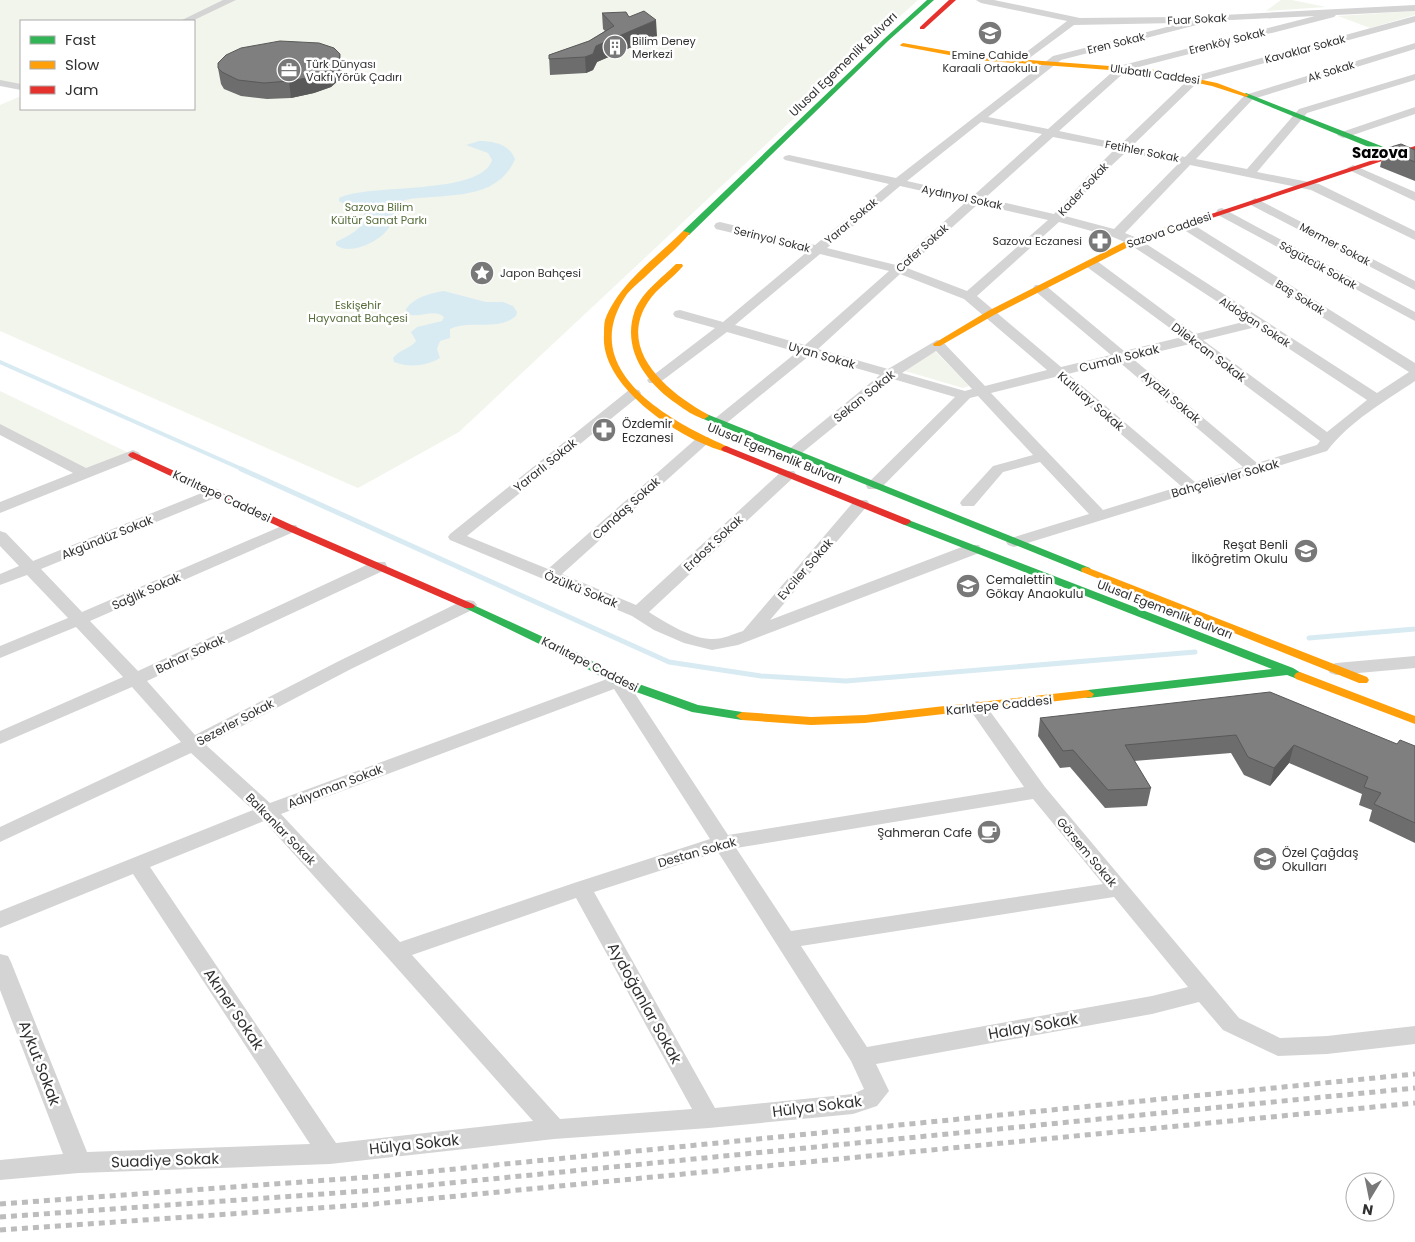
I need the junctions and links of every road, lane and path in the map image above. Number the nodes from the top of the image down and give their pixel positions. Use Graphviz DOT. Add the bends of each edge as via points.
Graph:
graph roads {
  1 [pos="232,0"];
  2 [pos="931,0"];
  3 [pos="953,0"];
  4 [pos="981,0"];
  5 [pos="1415,8"];
  6 [pos="1328,14"];
  7 [pos="1214,18"];
  8 [pos="1415,19"];
  9 [pos="187,20"];
  10 [pos="1080,21"];
  11 [pos="1372,31"];
  12 [pos="1043,44"];
  13 [pos="1415,46"];
  14 [pos="1053,61"];
  15 [pos="1020,62"];
  16 [pos="1123,68"];
  17 [pos="1415,77"];
  18 [pos="1195,79"];
  19 [pos="0,83"];
  20 [pos="20,87"];
  21 [pos="1248,97"];
  22 [pos="1415,110"];
  23 [pos="1299,116"];
  24 [pos="979,118"];
  25 [pos="1052,133"];
  26 [pos="1342,135"];
  27 [pos="1124,148"];
  28 [pos="1415,148"];
  29 [pos="1396,155"];
  30 [pos="789,158"];
  31 [pos="1188,160"];
  32 [pos="1408,161"];
  33 [pos="1353,168"];
  34 [pos="1250,173"];
  35 [pos="898,183"];
  36 [pos="1305,185"];
  37 [pos="1415,197"];
  38 [pos="976,200"];
  39 [pos="1255,202"];
  40 [pos="1222,212"];
  41 [pos="1057,218"];
  42 [pos="1184,225"];
  43 [pos="720,226"];
  44 [pos="1117,234"];
  45 [pos="1415,236"];
  46 [pos="1133,241"];
  47 [pos="816,250"];
  48 [pos="686,259"];
  49 [pos="1092,264"];
  50 [pos="898,269"];
  51 [pos="1415,286"];
  52 [pos="1040,288"];
  53 [pos="969,296"];
  54 [pos="991,313"];
  55 [pos="680,314"];
  56 [pos="1415,317"];
  57 [pos="1256,323"];
  58 [pos="724,327"];
  59 [pos="1191,339"];
  60 [pos="937,344"];
  61 [pos="807,351"];
  62 [pos="1123,357"];
  63 [pos="1415,369"];
  64 [pos="1059,373"];
  65 [pos="890,374"];
  66 [pos="1415,374"];
  67 [pos="654,380"];
  68 [pos="981,391"];
  69 [pos="634,393"];
  70 [pos="965,395"];
  71 [pos="1377,400"];
  72 [pos="718,423"];
  73 [pos="1,430"];
  74 [pos="1328,439"];
  75 [pos="703,440"];
  76 [pos="794,453"];
  77 [pos="133,455"];
  78 [pos="1042,457"];
  79 [pos="1255,469"];
  80 [pos="86,474"];
  81 [pos="788,474"];
  82 [pos="874,486"];
  83 [pos="1192,487"];
  84 [pos="214,493"];
  85 [pos="968,502"];
  86 [pos="861,503"];
  87 [pos="0,508"];
  88 [pos="1099,515"];
  89 [pos="290,528"];
  90 [pos="0,536"];
  91 [pos="456,537"];
  92 [pos="1014,542"];
  93 [pos="973,549"];
  94 [pos="379,566"];
  95 [pos="31,568"];
  96 [pos="550,576"];
  97 [pos="0,580"];
  98 [pos="468,604"];
  99 [pos="638,612"];
  100 [pos="78,620"];
  101 [pos="748,634"];
  102 [pos="0,652"];
  103 [pos="1415,662"];
  104 [pos="1336,669"];
  105 [pos="1289,671"];
  106 [pos="135,679"];
  107 [pos="618,681"];
  108 [pos="1372,684"];
  109 [pos="977,707"];
  110 [pos="1415,720"];
  111 [pos="0,738"];
  112 [pos="193,744"];
  113 [pos="1038,792"];
  114 [pos="267,812"];
  115 [pos="0,835"];
  116 [pos="722,842"];
  117 [pos="138,865"];
  118 [pos="581,888"];
  119 [pos="1118,889"];
  120 [pos="0,920"];
  121 [pos="785,940"];
  122 [pos="396,952"];
  123 [pos="0,962"];
  124 [pos="1204,992"];
  125 [pos="1415,1035"];
  126 [pos="861,1057"];
  127 [pos="709,1118"];
  128 [pos="554,1129"];
  129 [pos="330,1154"];
  130 [pos="79,1163"];
  131 [pos="0,1170"];
  1 -- 9 [label="street"];
  2 -- 69 [label="main road, Ulusal Egemenlik Bulvarı" via="623,294 606,332 608,355 620,379"];
  3 -- 15 [label="main road, Ulubatlı Caddesi" via="899,49"];
  4 -- 10 [label="street, Fuar Sokak"];
  5 -- 6 [label="street, Fuar Sokak"];
  6 -- 7 [label="street, Fuar Sokak"];
  6 -- 11 [label="street"];
  6 -- 16 [label="street, Erenköy Sokak"];
  7 -- 10 [label="street, Fuar Sokak"];
  7 -- 14 [label="street, Eren Sokak"];
  8 -- 11 [label="street, Kavaklar Sokak"];
  10 -- 12 [label="street" via="1071,23"];
  11 -- 13 [label="street"];
  11 -- 18 [label="street, Kavaklar Sokak"];
  12 -- 14 [label="street"];
  12 -- 15 [label="street"];
  13 -- 21 [label="street, Ak Sokak"];
  14 -- 15 [label="main road, Ulubatlı Caddesi"];
  14 -- 16 [label="main road, Ulubatlı Caddesi"];
  14 -- 24 [label="street, Yarar Sokak"];
  16 -- 18 [label="main road, Ulubatlı Caddesi"];
  16 -- 25 [label="street, Cafer Sokak"];
  17 -- 23 [label="street" via="1303,111"];
  18 -- 21 [label="main road, Ulubatlı Caddesi"];
  18 -- 27 [label="street, Kader Sokak"];
  19 -- 20 [label="street"];
  21 -- 23 [label="main road, Ulubatlı Caddesi"];
  21 -- 31 [label="street"];
  22 -- 26 [label="street"];
  23 -- 26 [label="main road, Ulubatlı Caddesi"];
  23 -- 34 [label="street"];
  24 -- 25 [label="street, Fetihler Sokak"];
  24 -- 35 [label="street, Yarar Sokak"];
  25 -- 27 [label="street, Fetihler Sokak"];
  25 -- 38 [label="street, Cafer Sokak"];
  26 -- 29 [label="main road, Ulubatlı Caddesi"];
  27 -- 31 [label="street, Fetihler Sokak"];
  27 -- 41 [label="street, Kader Sokak"];
  28 -- 29 [label="main road, Sazova Caddesi"];
  29 -- 32 [label="street"];
  29 -- 33 [label="main road, Sazova Caddesi"];
  30 -- 35 [label="street, Aydınyol Sokak"];
  31 -- 34 [label="street, Fetihler Sokak"];
  31 -- 44 [label="street"];
  33 -- 36 [label="main road, Sazova Caddesi"];
  33 -- 37 [label="street"];
  34 -- 36 [label="street, Fetihler Sokak"];
  35 -- 38 [label="street, Aydınyol Sokak"];
  35 -- 47 [label="street, Yarar Sokak"];
  36 -- 39 [label="main road, Sazova Caddesi"];
  36 -- 45 [label="street, Fetihler Sokak"];
  38 -- 41 [label="street, Aydınyol Sokak"];
  38 -- 50 [label="street, Cafer Sokak"];
  39 -- 40 [label="main road, Sazova Caddesi"];
  39 -- 51 [label="street, Mermer Sokak"];
  40 -- 42 [label="main road, Sazova Caddesi"];
  40 -- 56 [label="street, Sögütcük Sokak"];
  41 -- 44 [label="street, Aydınyol Sokak"];
  41 -- 53 [label="street, Kader Sokak"];
  42 -- 46 [label="main road, Sazova Caddesi"];
  42 -- 63 [label="street, Baş Sokak"];
  43 -- 47 [label="street, Serinyol Sokak"];
  44 -- 46 [label="street, Aydınyol Sokak"];
  46 -- 49 [label="main road, Sazova Caddesi"];
  46 -- 57 [label="street, Aldoğan Sokak"];
  47 -- 50 [label="street, Serinyol Sokak"];
  47 -- 58 [label="street, Yarar Sokak"];
  48 -- 67 [label="main road, Ulusal Egemenlik Bulvarı" via="652,293 640,308 636,321 635,344 640,360"];
  49 -- 52 [label="main road, Sazova Caddesi"];
  49 -- 59 [label="street, Dilekcan Sokak"];
  50 -- 53 [label="street, Serinyol Sokak"];
  50 -- 61 [label="street, Cafer Sokak"];
  52 -- 54 [label="main road, Sazova Caddesi"];
  52 -- 62 [label="street, Ayazlı Sokak"];
  53 -- 54 [label="street, Serinyol Sokak"];
  54 -- 60 [label="main road, Sazova Caddesi"];
  54 -- 64 [label="street, Kutluay Sokak"];
  55 -- 58 [label="street, Uyan Sokak"];
  57 -- 59 [label="street, Cumalı Sokak"];
  57 -- 71 [label="street, Aldoğan Sokak"];
  58 -- 61 [label="street, Uyan Sokak"];
  58 -- 67 [label="street, Yarar Sokak"];
  59 -- 62 [label="street, Cumalı Sokak"];
  59 -- 74 [label="street, Dilekcan Sokak"];
  60 -- 65 [label="street, Sekan Sokak"];
  60 -- 68 [label="street"];
  61 -- 65 [label="street, Uyan Sokak"];
  61 -- 72 [label="street, Cafer Sokak"];
  62 -- 64 [label="street, Cumalı Sokak"];
  62 -- 79 [label="street, Ayazlı Sokak"];
  64 -- 68 [label="street, Cumalı Sokak"];
  64 -- 83 [label="street, Kutluay Sokak"];
  65 -- 70 [label="street, Uyan Sokak"];
  65 -- 76 [label="street, Sekan Sokak"];
  66 -- 71 [label="street, Bahçelievler Sokak"];
  67 -- 72 [label="main road, Ulusal Egemenlik Bulvarı" via="680,403"];
  68 -- 70 [label="street, Cumalı Sokak"];
  68 -- 78 [label="street"];
  69 -- 75 [label="main road, Ulusal Egemenlik Bulvarı" via="655,411"];
  69 -- 91 [label="street, Yararlı Sokak"];
  70 -- 82 [label="street"];
  71 -- 74 [label="street, Bahçelievler Sokak"];
  72 -- 76 [label="main road, Ulusal Egemenlik Bulvarı"];
  73 -- 80 [label="street"];
  74 -- 79 [label="street, Bahçelievler Sokak" via="1322,448 1308,454"];
  75 -- 81 [label="main road, Ulusal Egemenlik Bulvarı"];
  75 -- 96 [label="street, Candaş Sokak"];
  76 -- 82 [label="main road, Ulusal Egemenlik Bulvarı"];
  77 -- 80 [label="street"];
  77 -- 84 [label="main road, Karlıtepe Caddesi"];
  78 -- 85 [label="street" via="998,468"];
  78 -- 88 [label="street"];
  79 -- 83 [label="street, Bahçelievler Sokak"];
  80 -- 87 [label="street"];
  81 -- 86 [label="main road, Ulusal Egemenlik Bulvarı"];
  81 -- 99 [label="street, Erdost Sokak"];
  82 -- 92 [label="main road, Ulusal Egemenlik Bulvarı"];
  83 -- 88 [label="street, Bahçelievler Sokak"];
  84 -- 89 [label="main road, Karlıtepe Caddesi"];
  84 -- 95 [label="street, Akgündüz Sokak"];
  86 -- 93 [label="main road, Ulusal Egemenlik Bulvarı"];
  86 -- 101 [label="street, Evciler Sokak"];
  88 -- 92 [label="street, Bahçelievler Sokak"];
  89 -- 94 [label="main road, Karlıtepe Caddesi"];
  89 -- 100 [label="street, Sağlık Sokak"];
  90 -- 95 [label="street, Balkanlar Sokak"];
  91 -- 96 [label="street, Özülkü Sokak"];
  92 -- 93 [label="main road"];
  92 -- 104 [label="main road, Ulusal Egemenlik Bulvarı"];
  93 -- 101 [label="street"];
  93 -- 105 [label="main road, Ulusal Egemenlik Bulvarı"];
  94 -- 98 [label="main road, Karlıtepe Caddesi"];
  94 -- 106 [label="street, Bahar Sokak"];
  95 -- 97 [label="street, Akgündüz Sokak"];
  95 -- 100 [label="street, Balkanlar Sokak"];
  96 -- 99 [label="street, Özülkü Sokak"];
  98 -- 107 [label="main road, Karlıtepe Caddesi"];
  98 -- 112 [label="street, Sezerler Sokak"];
  99 -- 101 [label="street, Özülkü Sokak" via="649,621 704,644 720,644"];
  100 -- 102 [label="street, Sağlık Sokak"];
  100 -- 106 [label="street, Balkanlar Sokak"];
  103 -- 104 [label="street"];
  104 -- 108 [label="main road, Ulusal Egemenlik Bulvarı"];
  105 -- 109 [label="main road, Karlıtepe Caddesi"];
  105 -- 110 [label="main road, Ulusal Egemenlik Bulvarı"];
  106 -- 111 [label="street, Bahar Sokak"];
  106 -- 112 [label="street, Balkanlar Sokak"];
  107 -- 109 [label="main road, Karlıtepe Caddesi" via="696,709 748,717 811,721 866,719"];
  107 -- 114 [label="street, Adıyaman Sokak"];
  107 -- 116 [label="street, Hülya Sokak"];
  109 -- 113 [label="street, Görsem Sokak"];
  112 -- 114 [label="street, Balkanlar Sokak"];
  112 -- 115 [label="street, Sezerler Sokak"];
  113 -- 116 [label="street, Destan Sokak"];
  113 -- 119 [label="street, Görsem Sokak"];
  114 -- 117 [label="street, Adıyaman Sokak"];
  114 -- 122 [label="street, Balkanlar Sokak"];
  116 -- 118 [label="street, Destan Sokak"];
  116 -- 121 [label="street, Hülya Sokak"];
  117 -- 120 [label="street, Adıyaman Sokak"];
  117 -- 129 [label="street, Akıner Sokak"];
  118 -- 122 [label="street, Destan Sokak"];
  118 -- 127 [label="street, Aydoğanlar Sokak"];
  119 -- 121 [label="street"];
  119 -- 124 [label="street, Görsem Sokak"];
  121 -- 126 [label="street, Hülya Sokak"];
  122 -- 128 [label="street, Balkanlar Sokak"];
  123 -- 130 [label="street, Aykut Sokak"];
  124 -- 125 [label="street, Görsem Sokak" via="1231,1024 1278,1047"];
  124 -- 126 [label="street, Halay Sokak" via="1152,1005"];
  126 -- 127 [label="street, Hülya Sokak" via="877,1091 869,1099 853,1104"];
  127 -- 128 [label="street, Hülya Sokak"];
  128 -- 129 [label="street, Hülya Sokak"];
  129 -- 130 [label="street, Suadiye Sokak"];
  130 -- 131 [label="street, Suadiye Sokak"];
}
